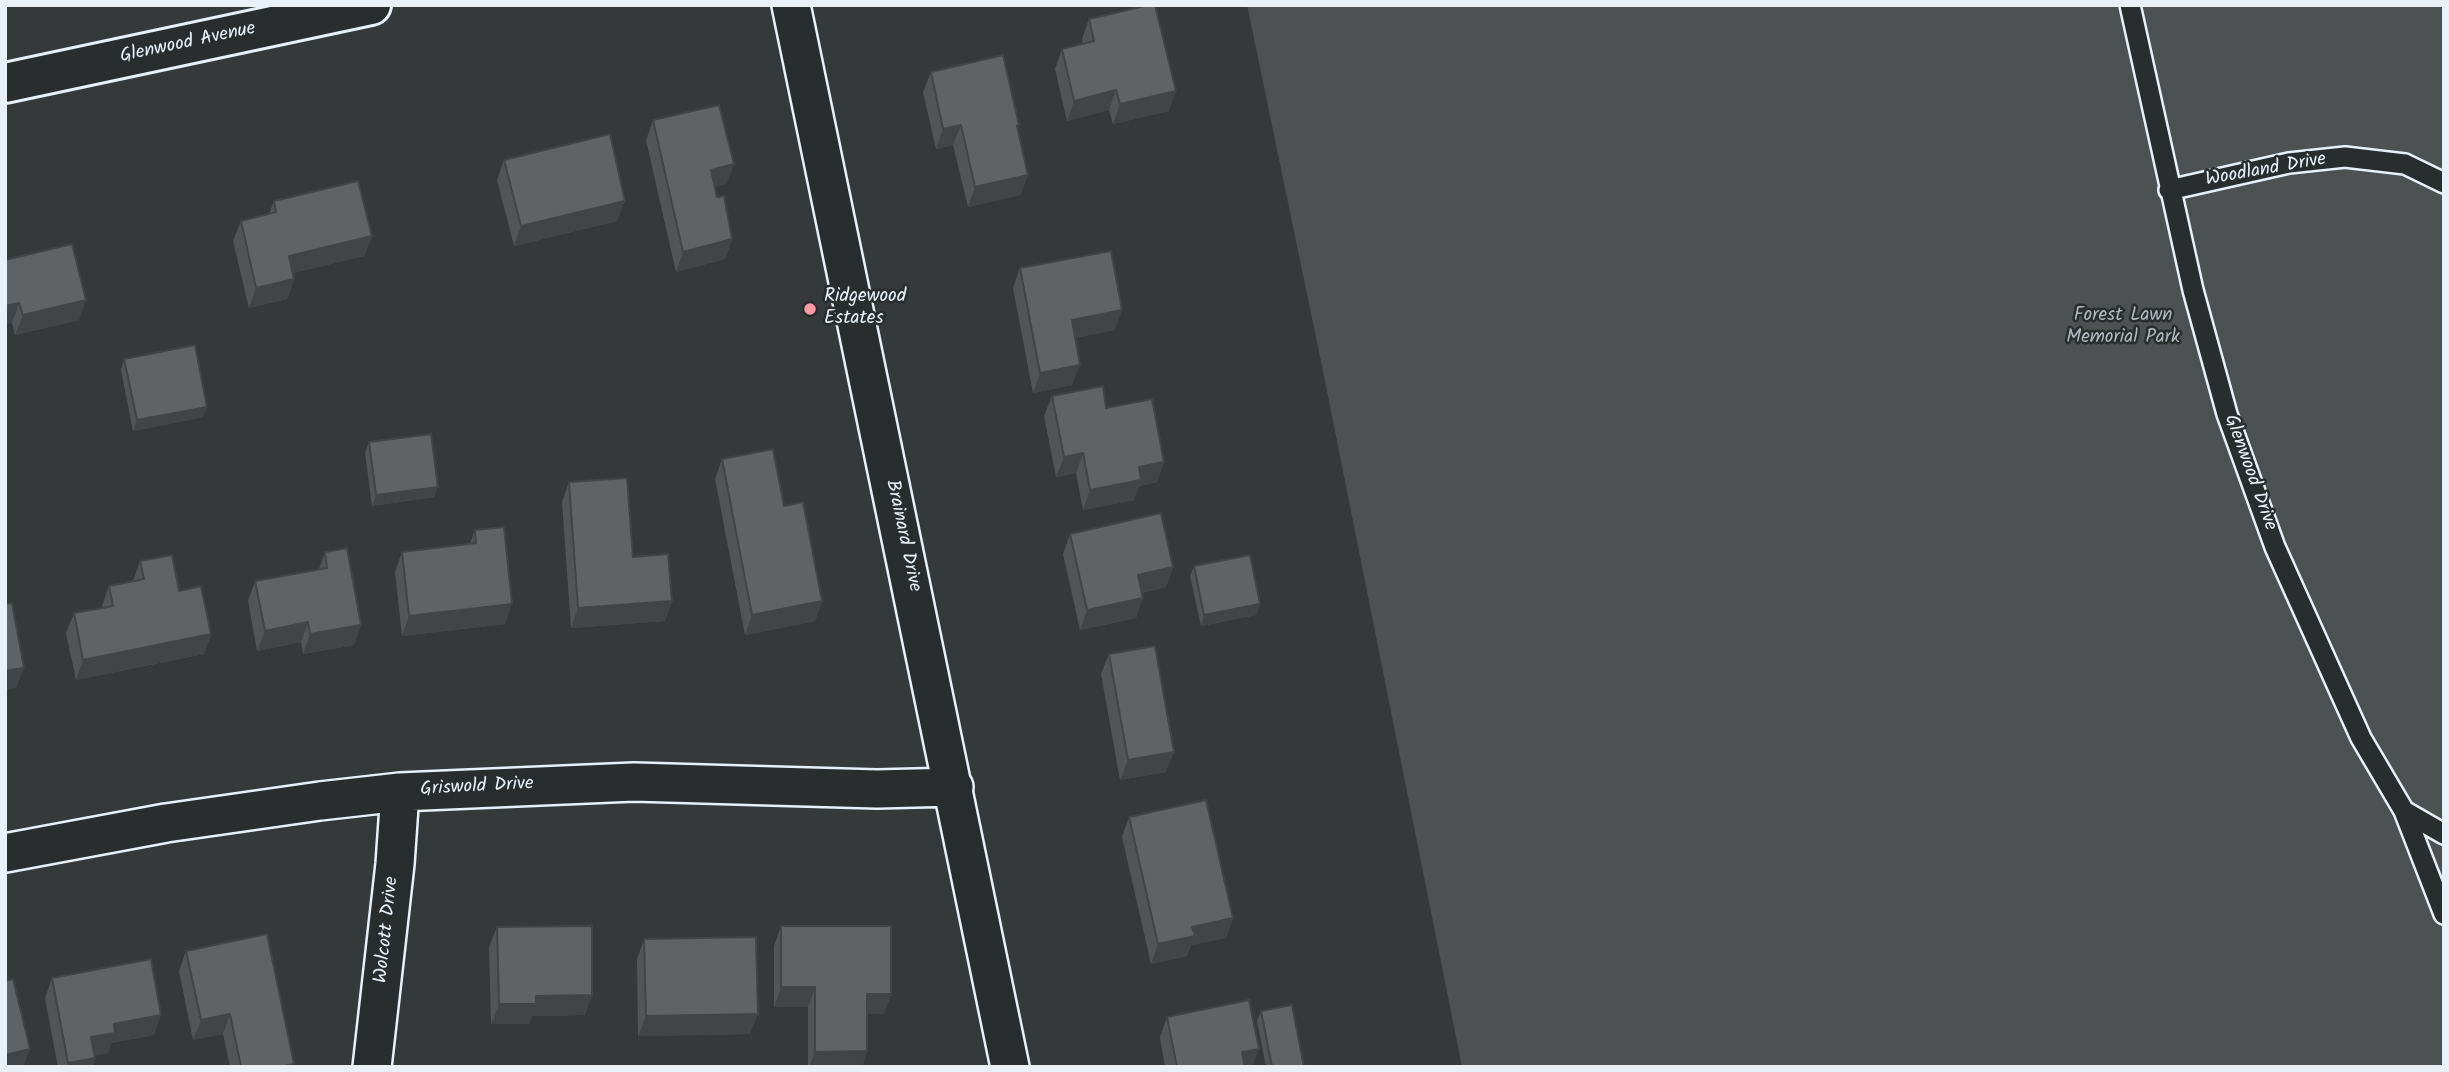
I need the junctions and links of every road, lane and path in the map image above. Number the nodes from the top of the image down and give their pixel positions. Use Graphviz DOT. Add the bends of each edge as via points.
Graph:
graph roads {
  1 [pos="371,5"];
  2 [pos="791,5"];
  3 [pos="2130,5"];
  4 [pos="5,83"];
  5 [pos="2444,183"];
  6 [pos="2169,190"];
  7 [pos="954,787"];
  8 [pos="400,792"];
  9 [pos="2404,811"];
  10 [pos="2444,834"];
  11 [pos="5,853"];
  12 [pos="2444,914"];
  13 [pos="372,1067"];
  14 [pos="1010,1067"];
  1 -- 4 [label="street, Glenwood Avenue"];
  2 -- 7 [label="street, Brainard Drive"];
  3 -- 6 [label="lane, Glenwood Drive"];
  5 -- 6 [label="lane, Woodland Drive" via="2405,164 2345,157 2289,163"];
  6 -- 9 [label="lane, Glenwood Drive" via="2227,414 2276,547 2361,738"];
  7 -- 8 [label="street, Griswold Drive" via="634,782"];
  7 -- 14 [label="street, Brainard Drive"];
  8 -- 11 [label="street, Griswold Drive" via="166,823"];
  8 -- 13 [label="street, Wolcott Drive"];
  9 -- 10 [label="lane"];
  9 -- 12 [label="lane, Glenwood Drive"];
}
